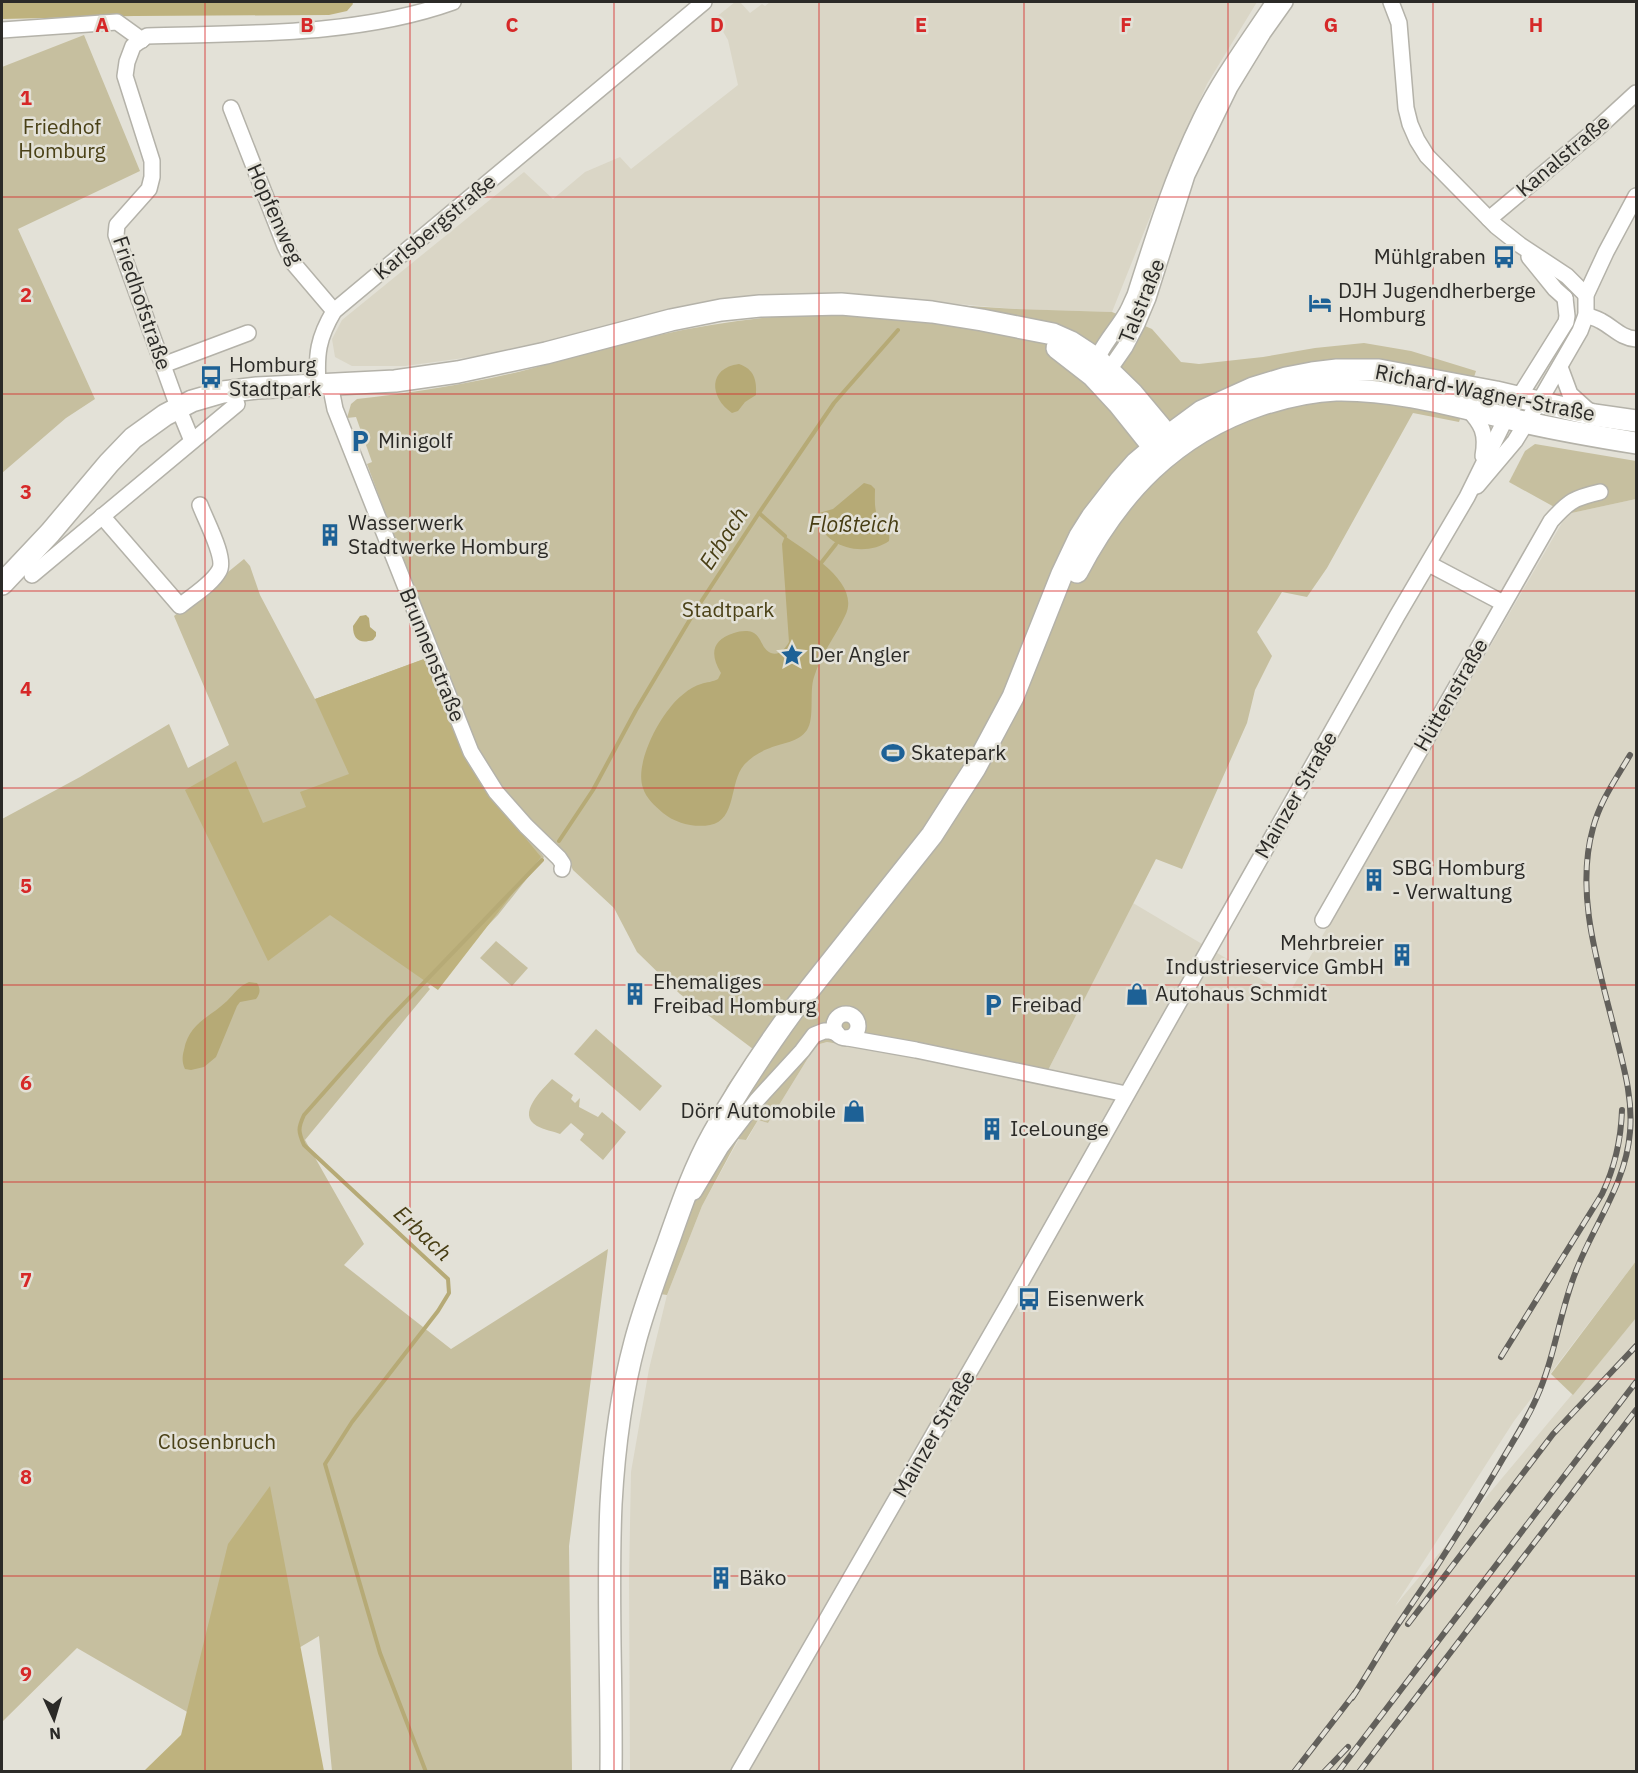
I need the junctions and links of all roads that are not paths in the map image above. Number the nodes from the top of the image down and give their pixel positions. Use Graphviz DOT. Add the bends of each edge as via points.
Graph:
graph roads {
  1 [pos="453,2"];
  2 [pos="704,2"];
  3 [pos="1274,2"];
  4 [pos="1285,2"];
  5 [pos="1391,2"];
  6 [pos="2,30"];
  7 [pos="142,40"];
  8 [pos="1636,93"];
  9 [pos="231,108"];
  10 [pos="1636,196"];
  11 [pos="1490,219"];
  12 [pos="1520,245"];
  13 [pos="1581,290"];
  14 [pos="1564,298"];
  15 [pos="334,311"];
  16 [pos="1586,315"];
  17 [pos="248,333"];
  18 [pos="1636,339"];
  19 [pos="163,365"];
  20 [pos="1560,367"];
  21 [pos="1100,368"];
  22 [pos="324,384"];
  23 [pos="1518,397"];
  24 [pos="1539,402"];
  25 [pos="237,404"];
  26 [pos="178,407"];
  27 [pos="1467,408"];
  28 [pos="1594,416"];
  29 [pos="1506,418"];
  30 [pos="1636,421"];
  31 [pos="1526,423"];
  32 [pos="192,441"];
  33 [pos="1636,443"];
  34 [pos="1163,446"];
  35 [pos="1482,462"];
  36 [pos="1600,492"];
  37 [pos="1467,497"];
  38 [pos="200,505"];
  39 [pos="102,516"];
  40 [pos="58,540"];
  41 [pos="1429,564"];
  42 [pos="32,575"];
  43 [pos="2,584"];
  44 [pos="1503,603"];
  45 [pos="562,868"];
  46 [pos="1323,920"];
  47 [pos="842,1036"];
  48 [pos="915,1050"];
  49 [pos="1126,1094"];
  50 [pos="679,1210"];
  51 [pos="611,1772"];
  52 [pos="739,1772"];
  1 -- 7 [label="street" via="364,24 264,33 147,36"];
  2 -- 15 [label="street, Karlsbergstraße"];
  3 -- 21 [label="street, Talstraße" via="1202,117 1177,170 1135,295"];
  4 -- 21 [label="street, Talstraße" via="1230,87 1187,175 1137,324 1125,347"];
  5 -- 11 [label="street" via="1399,23 1406,108 1417,140 1427,156"];
  6 -- 7 [label="street" via="117,22"];
  7 -- 19 [label="street, Friedhofstraße" via="133,46 125,76 152,160 152,177 149,189 117,225 116,235"];
  8 -- 11 [label="street, Kanalstraße"];
  9 -- 15 [label="street, Hopfenweg" via="294,264"];
  10 -- 13 [label="street, Mainzer Straße"];
  11 -- 12 [label="street"];
  12 -- 13 [label="street"];
  12 -- 14 [label="street"];
  13 -- 14 [label="street" via="1578,300"];
  13 -- 16 [label="street, Mainzer Straße"];
  14 -- 23 [label="street, Mainzer Straße" via="1566,322"];
  15 -- 22 [label="street, Karlsbergstraße" via="324,328 317,356"];
  16 -- 18 [label="street" via="1620,335"];
  16 -- 20 [label="street, Mainzer Straße"];
  17 -- 19 [label="street"];
  19 -- 26 [label="street, Friedhofstraße"];
  20 -- 24 [label="street, Mainzer Straße"];
  20 -- 28 [label="street" via="1570,394"];
  21 -- 22 [label="main road" via="1023,329 982,320 899,308 797,304 721,310 499,364 421,378"];
  21 -- 34 [label="main road"];
  22 -- 26 [label="main road" via="224,392"];
  22 -- 45 [label="street, Brunnenstraße" via="471,752 496,792 559,858"];
  23 -- 24 [label="main road, Richard-Wagner-Straße"];
  23 -- 29 [label="street, Mainzer Straße"];
  23 -- 34 [label="main road, Richard-Wagner-Straße" via="1379,370 1312,373 1253,388 1202,411"];
  24 -- 28 [label="main road, Richard-Wagner-Straße"];
  24 -- 31 [label="street, Mainzer Straße"];
  25 -- 32 [label="street"];
  26 -- 32 [label="street"];
  26 -- 40 [label="main road" via="133,438 109,463"];
  27 -- 29 [label="main road, Richard-Wagner-Straße"];
  27 -- 34 [label="main road, Richard-Wagner-Straße" via="1377,393 1307,393 1222,419"];
  27 -- 35 [label="street, Mainzer Straße" via="1483,429"];
  28 -- 30 [label="main road, Richard-Wagner-Straße"];
  29 -- 31 [label="main road, Richard-Wagner-Straße"];
  29 -- 35 [label="street, Mainzer Straße"];
  31 -- 33 [label="main road, Richard-Wagner-Straße"];
  31 -- 37 [label="street, Mainzer Straße"];
  32 -- 39 [label="street"];
  34 -- 50 [label="main road" via="1085,557 975,768 932,835 797,1005 751,1070 712,1135"];
  35 -- 37 [label="street, Mainzer Straße"];
  36 -- 44 [label="street, Hüttenstraße" via="1580,496 1551,521"];
  37 -- 41 [label="street, Mainzer Straße"];
  38 -- 39 [label="street" via="222,559 221,570 180,606"];
  39 -- 40 [label="street"];
  40 -- 42 [label="street"];
  40 -- 43 [label="main road"];
  41 -- 44 [label="street"];
  41 -- 49 [label="street, Mainzer Straße"];
  44 -- 46 [label="street, Hüttenstraße"];
  47 -- 48 [label="street"];
  47 -- 48 [label="street" via="835,1024 840,1017 849,1015 869,1033"];
  47 -- 50 [label="street" via="824,1031 814,1035 757,1100"];
  48 -- 49 [label="street"];
  49 -- 52 [label="street, Mainzer Straße"];
  50 -- 51 [label="main road" via="634,1343 616,1449 609,1561"];
}
